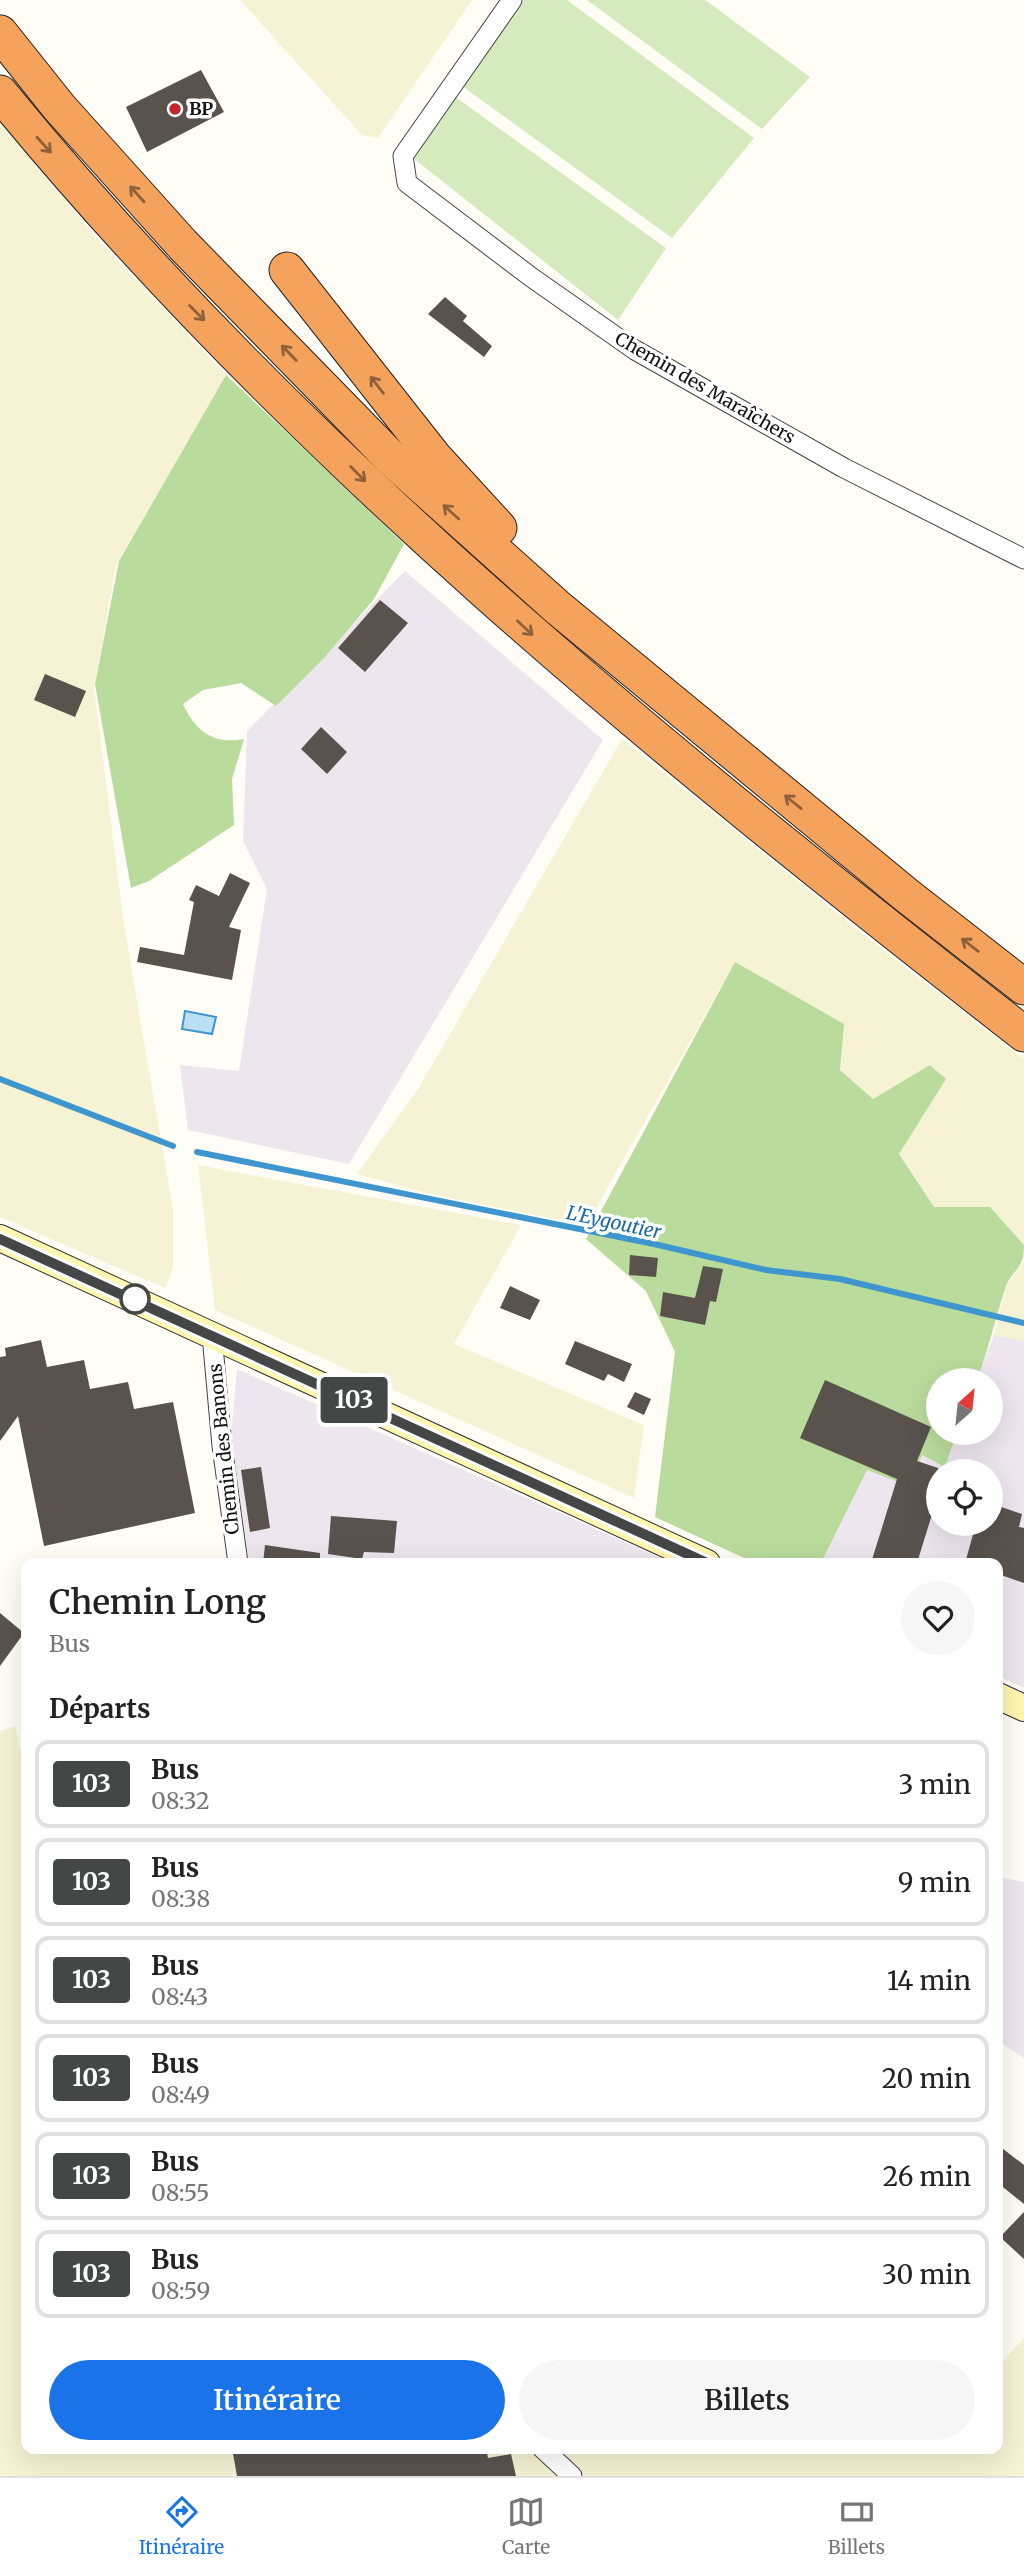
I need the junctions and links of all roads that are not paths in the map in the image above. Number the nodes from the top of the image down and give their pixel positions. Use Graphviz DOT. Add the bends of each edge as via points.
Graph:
graph roads {
  1 [pos="512,0"];
  2 [pos="0,33"];
  3 [pos="0,93"];
  4 [pos="287,270"];
  5 [pos="1024,559"];
  6 [pos="709,734"];
  7 [pos="1024,987"];
  8 [pos="1024,1034"];
  9 [pos="0,1238"];
  10 [pos="212,1335"];
  11 [pos="237,1558"];
  12 [pos="696,1558"];
  13 [pos="1003,1698"];
  14 [pos="1024,1708"];
  15 [pos="548,2454"];
  16 [pos="572,2476"];
  1 -- 5 [label="street, Chemin des Maraîchers" via="403,156 407,183 635,350 844,468"];
  6 -- 2 [label="highway, one-way" via="557,607 391,458 183,245"];
  3 -- 8 [label="highway, one-way" via="172,289 369,484 566,665"];
  6 -- 4 [label="highway, one-way" via="513,544 443,467"];
  7 -- 6 [label="highway, one-way"];
  9 -- 10 [label="main road"];
  10 -- 11 [label="street, Chemin des Banons"];
  10 -- 12 [label="main road"];
  13 -- 14 [label="main road"];
  15 -- 16 [label="street"];
}
